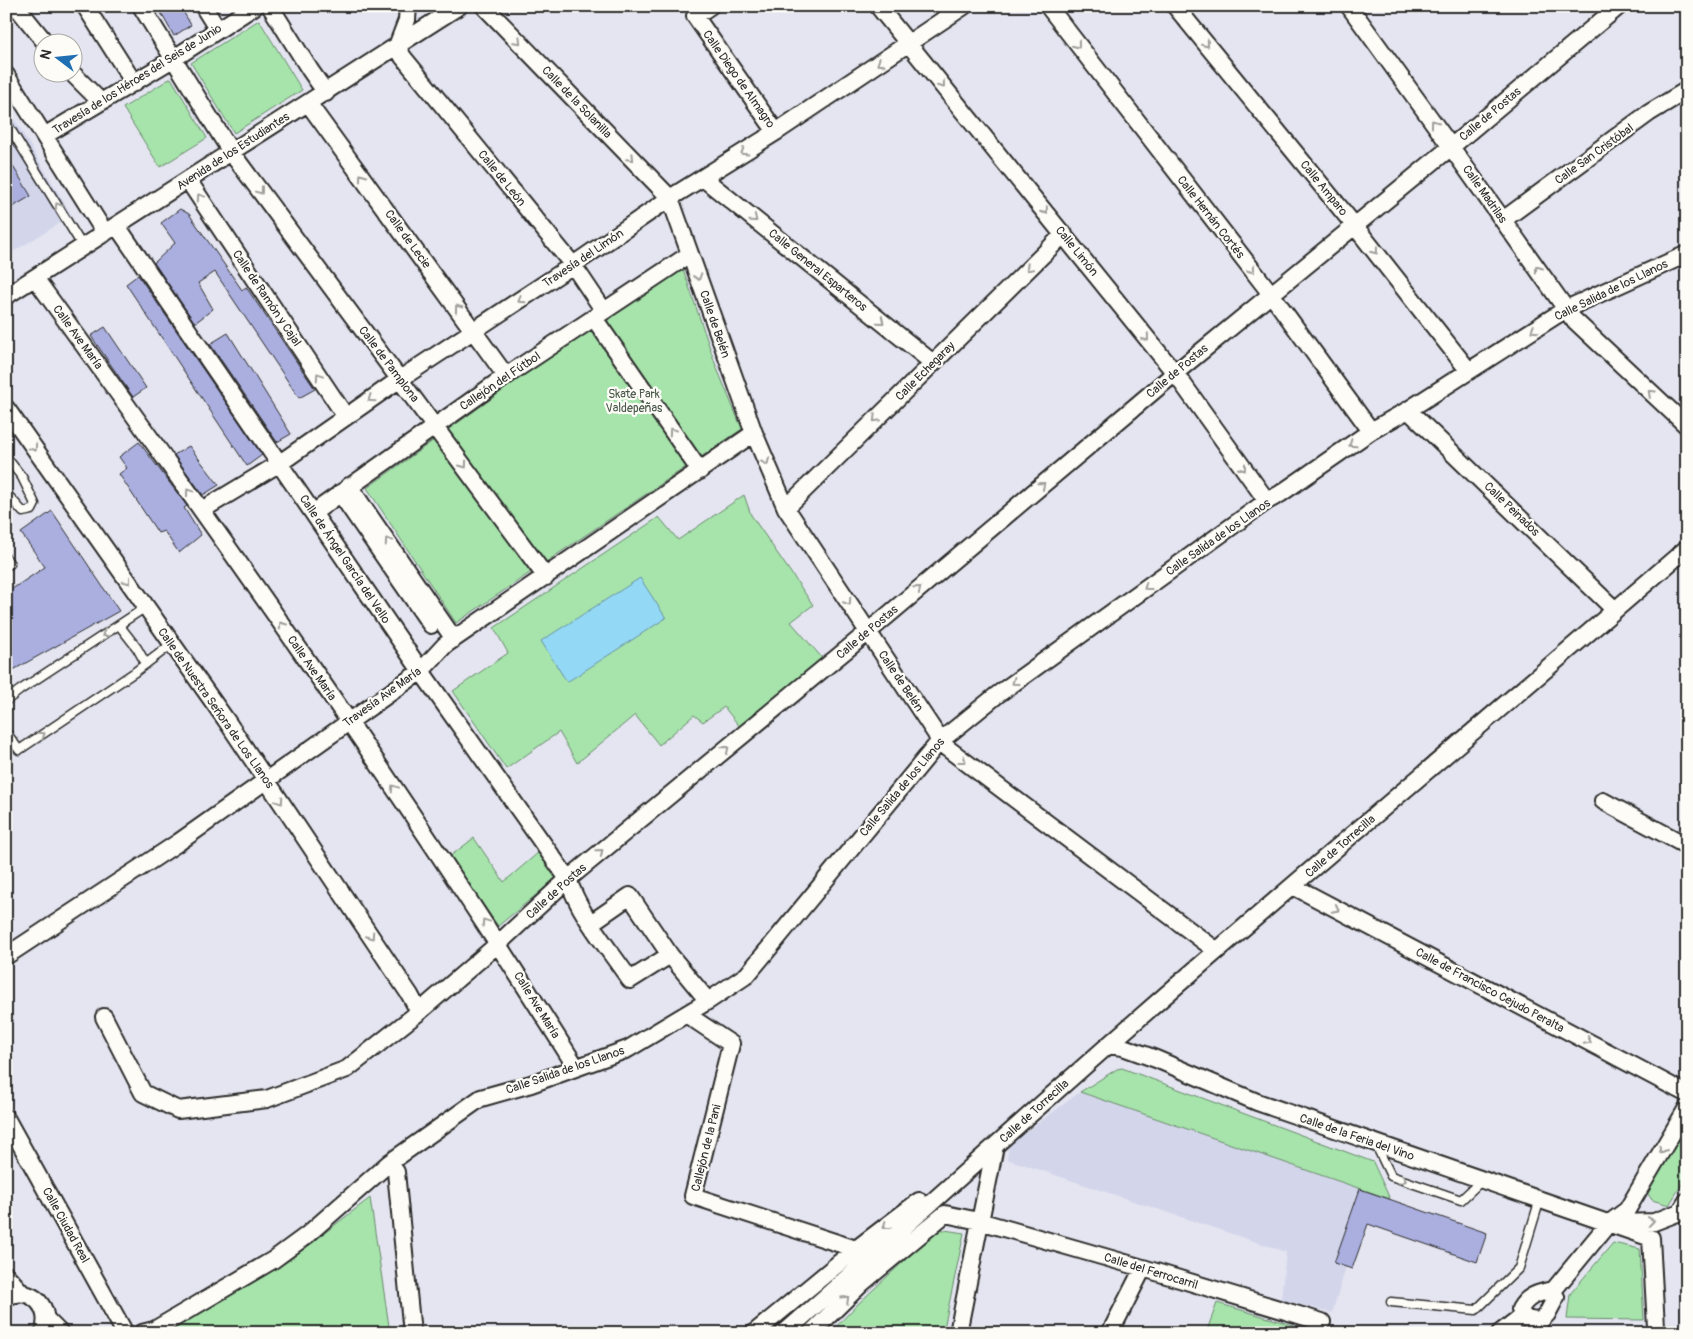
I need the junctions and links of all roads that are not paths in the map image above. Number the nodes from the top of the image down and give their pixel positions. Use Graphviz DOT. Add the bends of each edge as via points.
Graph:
graph roads {
  1 [pos="16,6"];
  2 [pos="85,6"];
  3 [pos="141,6"];
  4 [pos="203,6"];
  5 [pos="255,6"];
  6 [pos="270,6"];
  7 [pos="408,6"];
  8 [pos="459,6"];
  9 [pos="484,6"];
  10 [pos="710,6"];
  11 [pos="878,6"];
  12 [pos="964,6"];
  13 [pos="1048,6"];
  14 [pos="1175,6"];
  15 [pos="1349,6"];
  16 [pos="1619,6"];
  17 [pos="218,30"];
  18 [pos="37,32"];
  19 [pos="908,44"];
  20 [pos="397,46"];
  21 [pos="173,59"];
  22 [pos="6,75"];
  23 [pos="81,82"];
  24 [pos="134,83"];
  25 [pos="1687,90"];
  26 [pos="326,93"];
  27 [pos="101,102"];
  28 [pos="308,103"];
  29 [pos="6,122"];
  30 [pos="776,132"];
  31 [pos="44,136"];
  32 [pos="1451,146"];
  33 [pos="231,152"];
  34 [pos="703,178"];
  35 [pos="188,180"];
  36 [pos="670,198"];
  37 [pos="1503,220"];
  38 [pos="1354,225"];
  39 [pos="111,229"];
  40 [pos="1064,234"];
  41 [pos="83,247"];
  42 [pos="690,254"];
  43 [pos="1687,254"];
  44 [pos="573,265"];
  45 [pos="35,278"];
  46 [pos="1271,294"];
  47 [pos="6,296"];
  48 [pos="1566,309"];
  49 [pos="599,315"];
  50 [pos="475,330"];
  51 [pos="933,363"];
  52 [pos="1469,371"];
  53 [pos="1175,373"];
  54 [pos="506,376"];
  55 [pos="400,379"];
  56 [pos="6,408"];
  57 [pos="1408,410"];
  58 [pos="346,417"];
  59 [pos="435,426"];
  60 [pos="1687,426"];
  61 [pos="1371,431"];
  62 [pos="754,433"];
  63 [pos="6,457"];
  64 [pos="280,463"];
  65 [pos="700,471"];
  66 [pos="344,490"];
  67 [pos="6,493"];
  68 [pos="1267,501"];
  69 [pos="786,508"];
  70 [pos="202,510"];
  71 [pos="314,513"];
  72 [pos="1687,548"];
  73 [pos="6,558"];
  74 [pos="6,566"];
  75 [pos="546,577"];
  76 [pos="146,607"];
  77 [pos="1615,610"];
  78 [pos="119,625"];
  79 [pos="868,632"];
  80 [pos="450,642"];
  81 [pos="172,644"];
  82 [pos="146,664"];
  83 [pos="421,670"];
  84 [pos="6,702"];
  85 [pos="348,722"];
  86 [pos="6,732"];
  87 [pos="939,742"];
  88 [pos="266,780"];
  89 [pos="1603,801"];
  90 [pos="1687,846"];
  91 [pos="570,886"];
  92 [pos="1293,886"];
  93 [pos="591,923"];
  94 [pos="499,943"];
  95 [pos="1216,951"];
  96 [pos="670,955"];
  97 [pos="6,956"];
  98 [pos="708,1001"];
  99 [pos="419,1012"];
  100 [pos="686,1014"];
  101 [pos="104,1017"];
  102 [pos="1108,1045"];
  103 [pos="576,1067"];
  104 [pos="1687,1094"];
  105 [pos="1687,1108"];
  106 [pos="6,1118"];
  107 [pos="1021,1121"];
  108 [pos="1375,1144"];
  109 [pos="995,1146"];
  110 [pos="389,1163"];
  111 [pos="1482,1180"];
  112 [pos="1540,1200"];
  113 [pos="1687,1201"];
  114 [pos="979,1221"];
  115 [pos="1608,1224"];
  116 [pos="856,1249"];
  117 [pos="1143,1268"];
  118 [pos="6,1274"];
  119 [pos="1552,1292"];
  120 [pos="14,1295"];
  121 [pos="1391,1302"];
  122 [pos="1522,1316"];
  123 [pos="1322,1322"];
  124 [pos="44,1326"];
  125 [pos="1657,1330"];
  126 [pos="60,1333"];
  127 [pos="126,1333"];
  128 [pos="142,1333"];
  129 [pos="412,1333"];
  130 [pos="754,1333"];
  131 [pos="784,1333"];
  132 [pos="811,1333"];
  133 [pos="958,1333"];
  134 [pos="1110,1333"];
  135 [pos="1500,1333"];
  1 -- 18 [label="street"];
  2 -- 24 [label="street"];
  3 -- 21 [label="street, Calle de Pamplona"];
  4 -- 17 [label="street"];
  5 -- 17 [label="street, Travesía de los Héroes del Seis de Junio"];
  6 -- 26 [label="street"];
  7 -- 20 [label="street" via="407,20"];
  8 -- 20 [label="street, Avenida de los Estudiantes"];
  9 -- 36 [label="street, Calle de la Solanilla, one-way"];
  10 -- 30 [label="street, Calle Diego de Almagro" via="695,16"];
  11 -- 19 [label="street, Calle Limón"];
  12 -- 19 [label="street, Travesía del Limón"];
  13 -- 46 [label="street, Calle Hernán Cortés, one-way"];
  14 -- 38 [label="street, Calle Amparo, one-way"];
  32 -- 15 [label="street, Calle Madrilas, one-way"];
  16 -- 32 [label="street, Calle de Postas"];
  17 -- 21 [label="street, Travesía de los Héroes del Seis de Junio"];
  19 -- 30 [label="street, Travesía del Limón, one-way"];
  19 -- 40 [label="street, Calle Limón, one-way"];
  20 -- 26 [label="street, Avenida de los Estudiantes"];
  20 -- 44 [label="street, Calle de León" via="413,70"];
  21 -- 24 [label="street, Travesía de los Héroes del Seis de Junio"];
  21 -- 33 [label="street, Calle de Pamplona"];
  22 -- 31 [label="street, Calle de Ángel García del Vello"];
  23 -- 27 [label="street"];
  24 -- 27 [label="street, Travesía de los Héroes del Seis de Junio"];
  25 -- 37 [label="street, Calle San Cristóbal" via="1649,113"];
  26 -- 28 [label="street, Avenida de los Estudiantes"];
  27 -- 31 [label="street, Travesía de los Héroes del Seis de Junio"];
  28 -- 33 [label="street, Avenida de los Estudiantes"];
  50 -- 28 [label="street, Calle de Lecie, one-way"];
  41 -- 29 [label="lane, one-way"];
  30 -- 34 [label="street, Travesía del Limón, one-way"];
  31 -- 39 [label="street, Calle de Ángel García del Vello"];
  32 -- 37 [label="street, Calle Madrilas"];
  32 -- 38 [label="street, Calle de Postas"];
  33 -- 35 [label="street, Avenida de los Estudiantes"];
  33 -- 55 [label="street, Calle de Pamplona, one-way"];
  34 -- 36 [label="street, Travesía del Limón"];
  34 -- 51 [label="street, Calle General Esparteros, one-way"];
  35 -- 39 [label="street, Avenida de los Estudiantes"];
  58 -- 35 [label="street, Calle de Ramón y Cajal, one-way"];
  36 -- 42 [label="street, Calle de Belén"];
  36 -- 44 [label="street, Travesía del Limón"];
  48 -- 37 [label="street, Calle Madrilas, one-way"];
  38 -- 46 [label="street, Calle de Postas"];
  38 -- 52 [label="street, Calle Amparo, one-way"];
  39 -- 41 [label="street, Avenida de los Estudiantes"];
  39 -- 64 [label="street, Calle de Ángel García del Vello"];
  40 -- 51 [label="street, Calle Echegaray, one-way"];
  40 -- 53 [label="street, Calle Limón, one-way"];
  41 -- 45 [label="street, Avenida de los Estudiantes"];
  42 -- 49 [label="street, Callejón del Fútbol"];
  42 -- 62 [label="street, Calle de Belén, one-way"];
  43 -- 48 [label="street, Calle Salida de los Llanos"];
  44 -- 49 [label="street, Calle de León"];
  44 -- 50 [label="street, Travesía del Limón, one-way"];
  45 -- 47 [label="street, Avenida de los Estudiantes"];
  70 -- 45 [label="street, Calle Ave María, one-way"];
  46 -- 53 [label="street, Calle de Postas"];
  46 -- 61 [label="street, Calle Hernán Cortés"];
  48 -- 52 [label="street, Calle Salida de los Llanos, one-way"];
  60 -- 48 [label="street, Calle Madrilas, one-way"];
  49 -- 54 [label="street, Callejón del Fútbol"];
  65 -- 49 [label="street, Calle de León, one-way" via="596,321"];
  50 -- 54 [label="street, Calle de Lecie"];
  50 -- 55 [label="street, Travesía del Limón"];
  51 -- 69 [label="street, Calle Echegaray, one-way"];
  52 -- 57 [label="street, Calle Salida de los Llanos"];
  53 -- 68 [label="street, Calle Limón, one-way"];
  79 -- 53 [label="street, Calle de Postas, one-way"];
  54 -- 59 [label="street, Callejón del Fútbol"];
  55 -- 58 [label="street, Travesía del Limón, one-way"];
  55 -- 59 [label="street, Calle de Pamplona"];
  56 -- 76 [label="street, Calle de Nuestra Señora de Los Llanos, one-way"];
  57 -- 61 [label="street, Calle Salida de los Llanos"];
  57 -- 77 [label="street, Calle Peinados"];
  58 -- 64 [label="street, Travesía del Limón"];
  59 -- 66 [label="street, Callejón del Fútbol"];
  59 -- 75 [label="street, Calle de Pamplona, one-way"];
  61 -- 68 [label="street, Calle Salida de los Llanos, one-way"];
  62 -- 65 [label="street, Travesía Ave María"];
  62 -- 69 [label="street, Calle de Belén, one-way"];
  63 -- 67 [label="lane" via="22,477 35,504 32,510 23,512"];
  64 -- 70 [label="street, Travesía del Limón"];
  64 -- 71 [label="street, Calle de Ángel García del Vello"];
  65 -- 75 [label="street, Travesía Ave María"];
  66 -- 71 [label="street, Callejón del Fútbol"];
  66 -- 80 [label="street"];
  68 -- 87 [label="street, Calle Salida de los Llanos, one-way" via="997,695"];
  69 -- 79 [label="street, Calle de Belén, one-way"];
  85 -- 70 [label="street, Calle Ave María, one-way"];
  71 -- 83 [label="street, Calle de Ángel García del Vello"];
  72 -- 77 [label="street, Calle de Torrecilla"];
  73 -- 74 [label="lane" via="10,564"];
  75 -- 80 [label="street, Travesía Ave María"];
  76 -- 78 [label="lane"];
  76 -- 81 [label="street, Calle de Nuestra Señora de Los Llanos"];
  77 -- 92 [label="street, Calle de Torrecilla"];
  78 -- 82 [label="lane"];
  78 -- 84 [label="lane, one-way"];
  79 -- 87 [label="street, Calle de Belén"];
  91 -- 79 [label="street, Calle de Postas, one-way"];
  80 -- 83 [label="street, Travesía Ave María"];
  81 -- 82 [label="lane"];
  81 -- 88 [label="street, Calle de Nuestra Señora de Los Llanos"];
  86 -- 82 [label="lane, one-way" via="19,750"];
  83 -- 85 [label="street, Travesía Ave María"];
  83 -- 91 [label="street, Calle de Ángel García del Vello"];
  85 -- 88 [label="street, Travesía Ave María"];
  94 -- 85 [label="street, Calle Ave María, one-way"];
  87 -- 95 [label="street, Calle de Belén, one-way"];
  87 -- 98 [label="street, Calle Salida de los Llanos" via="747,975"];
  88 -- 97 [label="street, Travesía Ave María" via="179,842"];
  88 -- 99 [label="street, Calle de Nuestra Señora de Los Llanos, one-way"];
  89 -- 90 [label="street"];
  91 -- 93 [label="street, Calle de Ángel García del Vello"];
  91 -- 94 [label="street, Calle de Postas"];
  92 -- 95 [label="street, Calle de Torrecilla"];
  92 -- 104 [label="street, Calle de Francisco Cejudo Peralta, one-way"];
  93 -- 96 [label="street, Calle de Ángel García del Vello" via="630,980"];
  93 -- 96 [label="street" via="630,896"];
  94 -- 99 [label="street, Calle de Postas"];
  94 -- 103 [label="street, Calle Ave María"];
  95 -- 102 [label="street, Calle de Torrecilla"];
  96 -- 98 [label="street"];
  98 -- 100 [label="street, Calle Salida de los Llanos"];
  99 -- 101 [label="street, Calle de Postas" via="347,1069 267,1099 178,1110 143,1093"];
  100 -- 103 [label="street, Calle Salida de los Llanos" via="628,1049"];
  100 -- 116 [label="street, Callejón de la Pani" via="731,1044 693,1196"];
  102 -- 107 [label="street, Calle de Torrecilla"];
  102 -- 108 [label="street, Calle de la Feria del Vino" via="1122,1047 1257,1102"];
  103 -- 110 [label="street, Calle Salida de los Llanos" via="481,1098"];
  105 -- 115 [label="street, one-way" via="1627,1210"];
  106 -- 127 [label="street, Calle Ciudad Real"];
  107 -- 109 [label="street, Calle de Torrecilla"];
  107 -- 116 [label="street, one-way"];
  108 -- 111 [label="street, Calle de la Feria del Vino"];
  108 -- 111 [label="lane, one-way" via="1391,1176 1461,1200"];
  109 -- 114 [label="street, Calle de Torrecilla"];
  109 -- 131 [label="street, Calle de Torrecilla"];
  110 -- 128 [label="street, Calle Salida de los Llanos" via="307,1235 273,1260 154,1330"];
  110 -- 129 [label="street" via="396,1172"];
  111 -- 112 [label="street, Calle de la Feria del Vino"];
  112 -- 115 [label="street, Calle de la Feria del Vino"];
  112 -- 121 [label="lane" via="1519,1268 1476,1310"];
  115 -- 113 [label="street, one-way" via="1654,1222 1680,1212"];
  114 -- 117 [label="street, Calle del Ferrocarril"];
  132 -- 114 [label="street, Calle del Ferrocarril, one-way" via="862,1283 945,1214"];
  114 -- 133 [label="street, Calle de Torrecilla"];
  115 -- 119 [label="street"];
  115 -- 125 [label="street, Calle de la Feria del Vino" via="1651,1238"];
  116 -- 130 [label="street"];
  117 -- 123 [label="street, Calle del Ferrocarril"];
  117 -- 134 [label="street"];
  118 -- 120 [label="street"];
  119 -- 122 [label="street" via="1526,1299 1520,1309"];
  119 -- 122 [label="street" via="1556,1297 1540,1320 1528,1320"];
  120 -- 124 [label="street" via="36,1299 41,1304"];
  122 -- 135 [label="street"];
  124 -- 126 [label="street"];
}
